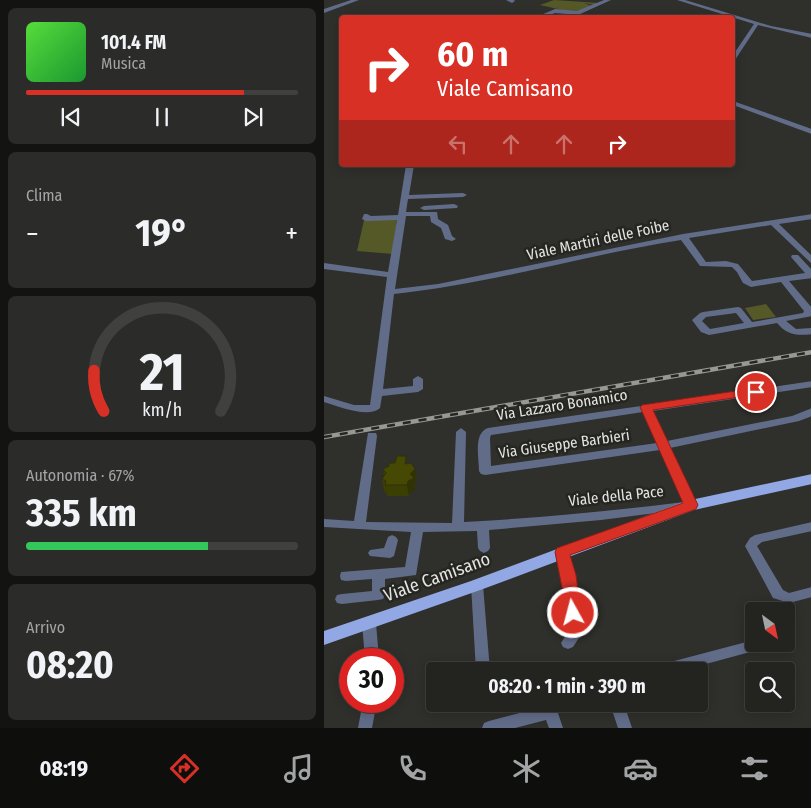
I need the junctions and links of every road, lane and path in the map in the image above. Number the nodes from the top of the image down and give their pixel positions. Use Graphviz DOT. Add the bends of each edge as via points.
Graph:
graph roads {
  1 [pos="356,0"];
  2 [pos="608,0"];
  3 [pos="680,0"];
  4 [pos="324,11"];
  5 [pos="544,15"];
  6 [pos="730,15"];
  7 [pos="735,16"];
  8 [pos="757,23"];
  9 [pos="811,36"];
  10 [pos="736,48"];
  11 [pos="735,104"];
  12 [pos="811,132"];
  13 [pos="410,167"];
  14 [pos="463,195"];
  15 [pos="406,197"];
  16 [pos="449,201"];
  17 [pos="402,214"];
  18 [pos="367,216"];
  19 [pos="811,216"];
  20 [pos="773,222"];
  21 [pos="683,236"];
  22 [pos="452,239"];
  23 [pos="795,257"];
  24 [pos="811,262"];
  25 [pos="324,266"];
  26 [pos="392,275"];
  27 [pos="811,275"];
  28 [pos="783,279"];
  29 [pos="391,292"];
  30 [pos="780,320"];
  31 [pos="750,325"];
  32 [pos="811,331"];
  33 [pos="418,379"];
  34 [pos="811,384"];
  35 [pos="378,393"];
  36 [pos="324,399"];
  37 [pos="646,407"];
  38 [pos="811,411"];
  39 [pos="461,432"];
  40 [pos="372,436"];
  41 [pos="663,446"];
  42 [pos="484,452"];
  43 [pos="811,479"];
  44 [pos="691,505"];
  45 [pos="324,523"];
  46 [pos="359,525"];
  47 [pos="483,526"];
  48 [pos="811,526"];
  49 [pos="418,527"];
  50 [pos="458,527"];
  51 [pos="393,533"];
  52 [pos="484,548"];
  53 [pos="562,552"];
  54 [pos="374,553"];
  55 [pos="379,575"];
  56 [pos="346,576"];
  57 [pos="477,585"];
  58 [pos="811,592"];
  59 [pos="342,599"];
  60 [pos="369,623"];
  61 [pos="324,638"];
  62 [pos="568,643"];
  63 [pos="371,648"];
  64 [pos="745,648"];
  65 [pos="482,662"];
  66 [pos="693,662"];
  67 [pos="620,712"];
  68 [pos="368,713"];
  69 [pos="365,728"];
  70 [pos="489,728"];
  71 [pos="556,728"];
  72 [pos="625,728"];
  1 -- 4 [label="street"];
  2 -- 5 [label="street" via="578,13 555,11"];
  3 -- 6 [label="street"];
  7 -- 8 [label="street"];
  8 -- 9 [label="street"];
  8 -- 10 [label="street"];
  11 -- 12 [label="street"];
  13 -- 15 [label="street"];
  14 -- 16 [label="street"];
  15 -- 16 [label="street"];
  15 -- 17 [label="street"];
  16 -- 17 [label="street"];
  17 -- 18 [label="street" via="366,219"];
  17 -- 22 [label="street" via="434,214 434,220 445,227"];
  17 -- 26 [label="street"];
  19 -- 20 [label="street, Viale Martiri delle Foibe"];
  20 -- 21 [label="street, Viale Martiri delle Foibe"];
  20 -- 24 [label="street"];
  21 -- 28 [label="street" via="703,264 732,265 750,284"];
  21 -- 29 [label="street, Viale Martiri delle Foibe" via="446,286"];
  23 -- 27 [label="street"];
  25 -- 26 [label="street"];
  26 -- 29 [label="street"];
  27 -- 28 [label="street"];
  28 -- 30 [label="street" via="809,313"];
  29 -- 35 [label="street"];
  30 -- 31 [label="street"];
  30 -- 32 [label="street" via="796,334"];
  31 -- 31 [label="street" via="738,310 702,315 697,320 709,332"];
  33 -- 35 [label="street" via="418,389"];
  34 -- 37 [label="street, Via Lazzaro Bonamico"];
  35 -- 36 [label="street" via="375,408 354,408"];
  37 -- 41 [label="street"];
  37 -- 42 [label="street, Via Lazzaro Bonamico" via="488,432 484,437"];
  38 -- 41 [label="street, Via Giuseppe Barbieri" via="795,419"];
  39 -- 50 [label="street"];
  40 -- 46 [label="street"];
  41 -- 42 [label="street, Via Giuseppe Barbieri" via="484,471"];
  41 -- 44 [label="street"];
  43 -- 44 [label="main road, Viale della Pace"];
  44 -- 47 [label="street, Viale della Pace"];
  44 -- 53 [label="main road, Viale Camisano"];
  45 -- 46 [label="street, Viale della Pace"];
  46 -- 51 [label="street, Viale della Pace"];
  47 -- 50 [label="street, Viale della Pace"];
  47 -- 52 [label="street"];
  48 -- 58 [label="street" via="759,538 751,546 778,594 789,598"];
  49 -- 50 [label="street, Viale della Pace"];
  49 -- 51 [label="street, Viale della Pace"];
  49 -- 55 [label="street" via="411,572"];
  51 -- 54 [label="street" via="390,553"];
  53 -- 57 [label="main road, Viale Camisano"];
  53 -- 62 [label="street" via="569,575 576,633"];
  55 -- 56 [label="street"];
  55 -- 59 [label="street" via="378,594"];
  57 -- 60 [label="main road, Viale Camisano"];
  57 -- 65 [label="street"];
  60 -- 61 [label="main road, Viale Camisano"];
  60 -- 63 [label="street"];
  64 -- 66 [label="street"];
  67 -- 72 [label="street"];
  68 -- 69 [label="street"];
  70 -- 71 [label="street" via="551,712"];
}
